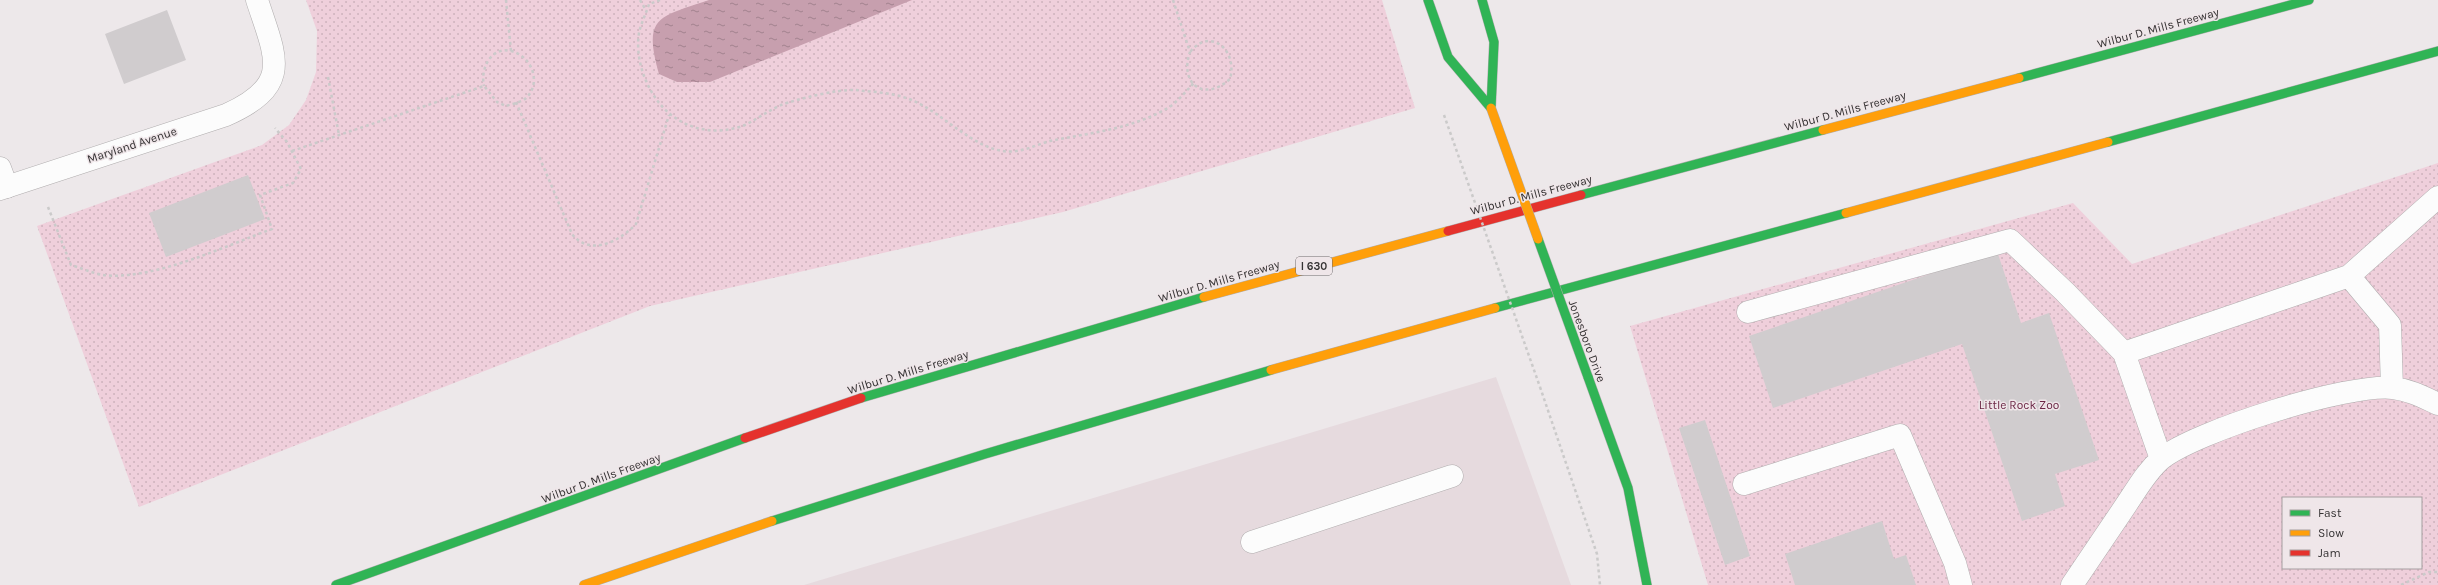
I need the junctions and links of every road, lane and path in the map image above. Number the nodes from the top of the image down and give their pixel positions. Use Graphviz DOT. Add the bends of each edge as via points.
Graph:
graph roads {
  1 [pos="257,0"];
  2 [pos="506,0"];
  3 [pos="640,0"];
  4 [pos="660,0"];
  5 [pos="1173,0"];
  6 [pos="1428,0"];
  7 [pos="1482,0"];
  8 [pos="2309,0"];
  9 [pos="647,12"];
  10 [pos="511,51"];
  11 [pos="2438,51"];
  12 [pos="1190,52"];
  13 [pos="328,77"];
  14 [pos="1194,83"];
  15 [pos="484,86"];
  16 [pos="516,102"];
  17 [pos="1491,108"];
  18 [pos="669,114"];
  19 [pos="1444,115"];
  20 [pos="275,128"];
  21 [pos="339,135"];
  22 [pos="292,151"];
  23 [pos="2,181"];
  24 [pos="2438,197"];
  25 [pos="52,220"];
  26 [pos="2349,276"];
  27 [pos="1748,312"];
  28 [pos="2124,353"];
  29 [pos="2392,388"];
  30 [pos="2438,404"];
  31 [pos="2161,459"];
  32 [pos="1452,476"];
  33 [pos="1744,484"];
  34 [pos="1252,542"];
  35 [pos="2438,572"];
  36 [pos="336,585"];
  37 [pos="584,585"];
  38 [pos="1600,585"];
  39 [pos="1647,585"];
  40 [pos="1961,585"];
  41 [pos="2072,585"];
  42 [pos="2402,585"];
  1 -- 23 [label="street, Maryland Avenue" via="276,61 270,83 249,104 226,115"];
  2 -- 10 [label="path"];
  3 -- 9 [label="path"];
  4 -- 9 [label="path" via="649,4"];
  5 -- 12 [label="path"];
  6 -- 17 [label="main road, Jonesboro Drive" via="1448,57"];
  7 -- 17 [label="main road, Jonesboro Drive" via="1494,42"];
  8 -- 36 [label="main road, Wilbur D. Mills Freeway / I 630" via="1268,279 899,386 803,417"];
  9 -- 18 [label="path" via="639,34 642,71 649,88"];
  10 -- 15 [label="path" via="490,57 483,79"];
  10 -- 16 [label="path" via="528,62 535,74 526,98"];
  11 -- 37 [label="main road" via="1302,361 945,465 707,541"];
  12 -- 14 [label="path" via="1187,70"];
  12 -- 14 [label="path" via="1198,45 1216,42 1224,46 1232,61 1230,79 1214,90 1206,91"];
  13 -- 21 [label="path"];
  14 -- 18 [label="path" via="1166,109 1138,121 1024,150 1003,152 982,144 916,102 900,96 853,90 796,100 730,129 709,131 689,126"];
  15 -- 16 [label="path" via="497,102 506,106"];
  15 -- 21 [label="path"];
  16 -- 18 [label="path" via="572,234 578,242 588,246 609,243 626,234 636,224"];
  17 -- 39 [label="main road, Jonesboro Drive, bridge" via="1628,488"];
  19 -- 38 [label="path, bridge" via="1597,554"];
  20 -- 22 [label="path"];
  21 -- 22 [label="path"];
  22 -- 25 [label="path" via="301,169 293,183 260,195 272,229 168,267 135,275 102,275 71,264"];
  24 -- 26 [label="street"];
  26 -- 28 [label="street"];
  26 -- 29 [label="street" via="2390,325"];
  27 -- 28 [label="street" via="2010,240"];
  28 -- 31 [label="street"];
  29 -- 30 [label="street" via="2411,391"];
  29 -- 31 [label="street" via="2353,390 2293,405 2203,436"];
  31 -- 41 [label="street" via="2149,470"];
  32 -- 34 [label="street"];
  33 -- 40 [label="street" via="1900,435 1955,563"];
  35 -- 42 [label="path" via="2429,572"];
}
